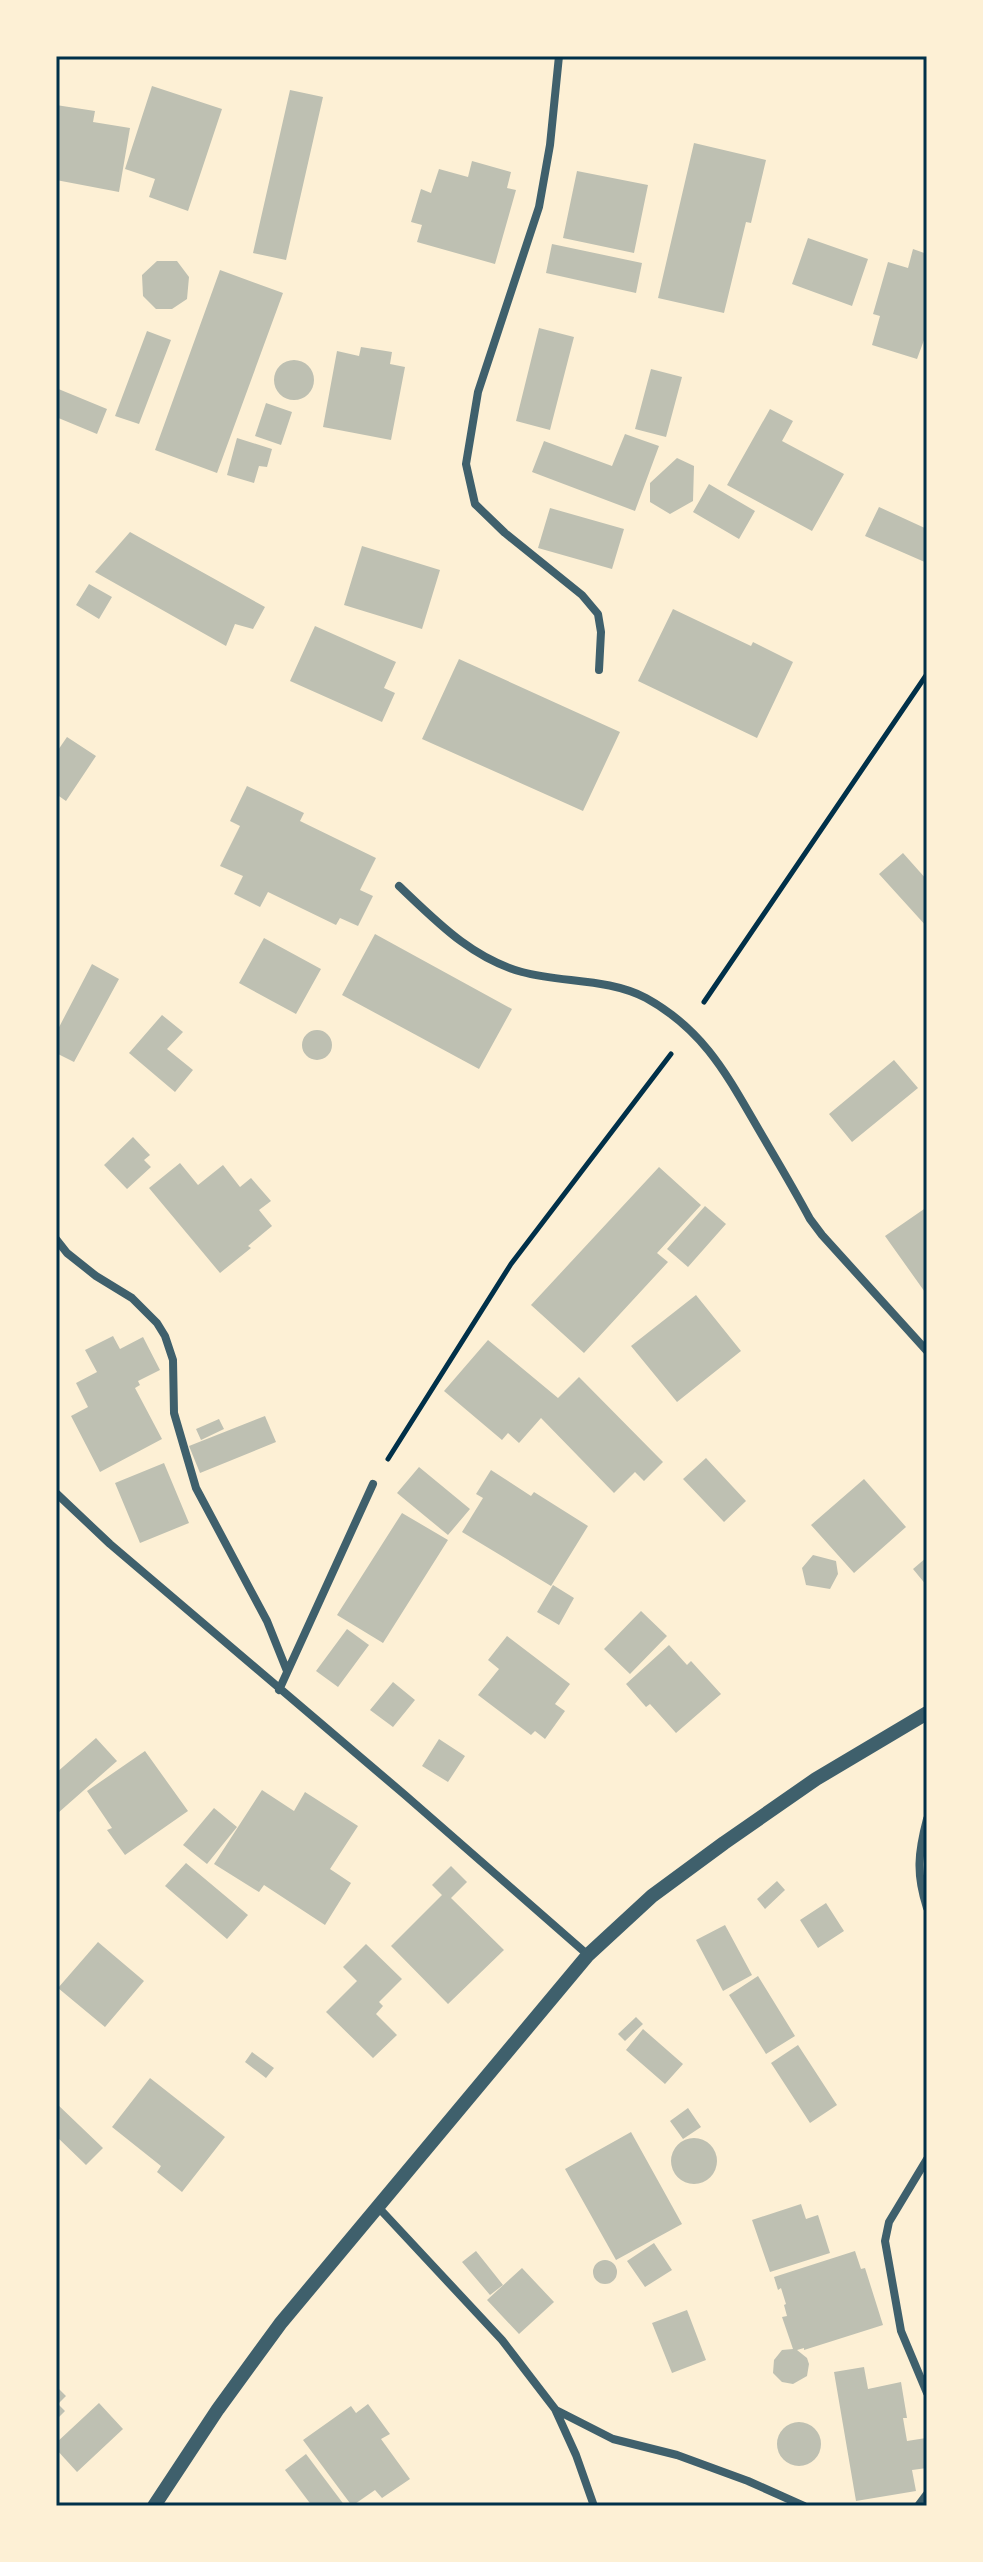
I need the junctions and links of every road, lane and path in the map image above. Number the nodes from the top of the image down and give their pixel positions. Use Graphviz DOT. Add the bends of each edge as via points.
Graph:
graph roads {
  1 [pos="559,56"];
  2 [pos="599,670"];
  3 [pos="927,674"];
  4 [pos="399,886"];
  5 [pos="688,1026"];
  6 [pos="56,1239"];
  7 [pos="927,1351"];
  8 [pos="373,1484"];
  9 [pos="56,1493"];
  10 [pos="287,1671"];
  11 [pos="279,1690"];
  12 [pos="927,1713"];
  13 [pos="927,1819"];
  14 [pos="927,1908"];
  15 [pos="588,1955"];
  16 [pos="927,2159"];
  17 [pos="378,2207"];
  18 [pos="927,2393"];
  19 [pos="555,2409"];
  20 [pos="927,2494"];
  21 [pos="154,2506"];
  22 [pos="594,2506"];
  23 [pos="804,2506"];
  24 [pos="918,2506"];
  1 -- 2 [label="street" via="539,207 478,392 466,464 475,504 598,614"];
  3 -- 5 [label="path"];
  4 -- 5 [label="street" via="445,930 493,962 618,988 643,997"];
  5 -- 7 [label="street" via="728,1077 816,1227"];
  5 -- 8 [label="path" via="667,1061 511,1264"];
  6 -- 10 [label="street" via="67,1253 132,1298 165,1336 173,1360 174,1413 196,1488 267,1621"];
  8 -- 10 [label="street"];
  9 -- 11 [label="street"];
  10 -- 11 [label="street"];
  11 -- 15 [label="street"];
  12 -- 15 [label="street" via="816,1779 724,1843 652,1896"];
  13 -- 14 [label="street" via="919,1852 919,1886"];
  15 -- 17 [label="street"];
  16 -- 18 [label="street" via="889,2222 885,2241 901,2331"];
  17 -- 19 [label="street" via="502,2340"];
  17 -- 21 [label="street" via="280,2324"];
  19 -- 22 [label="street"];
  19 -- 23 [label="street" via="613,2439 677,2455"];
  20 -- 24 [label="street"];
}
